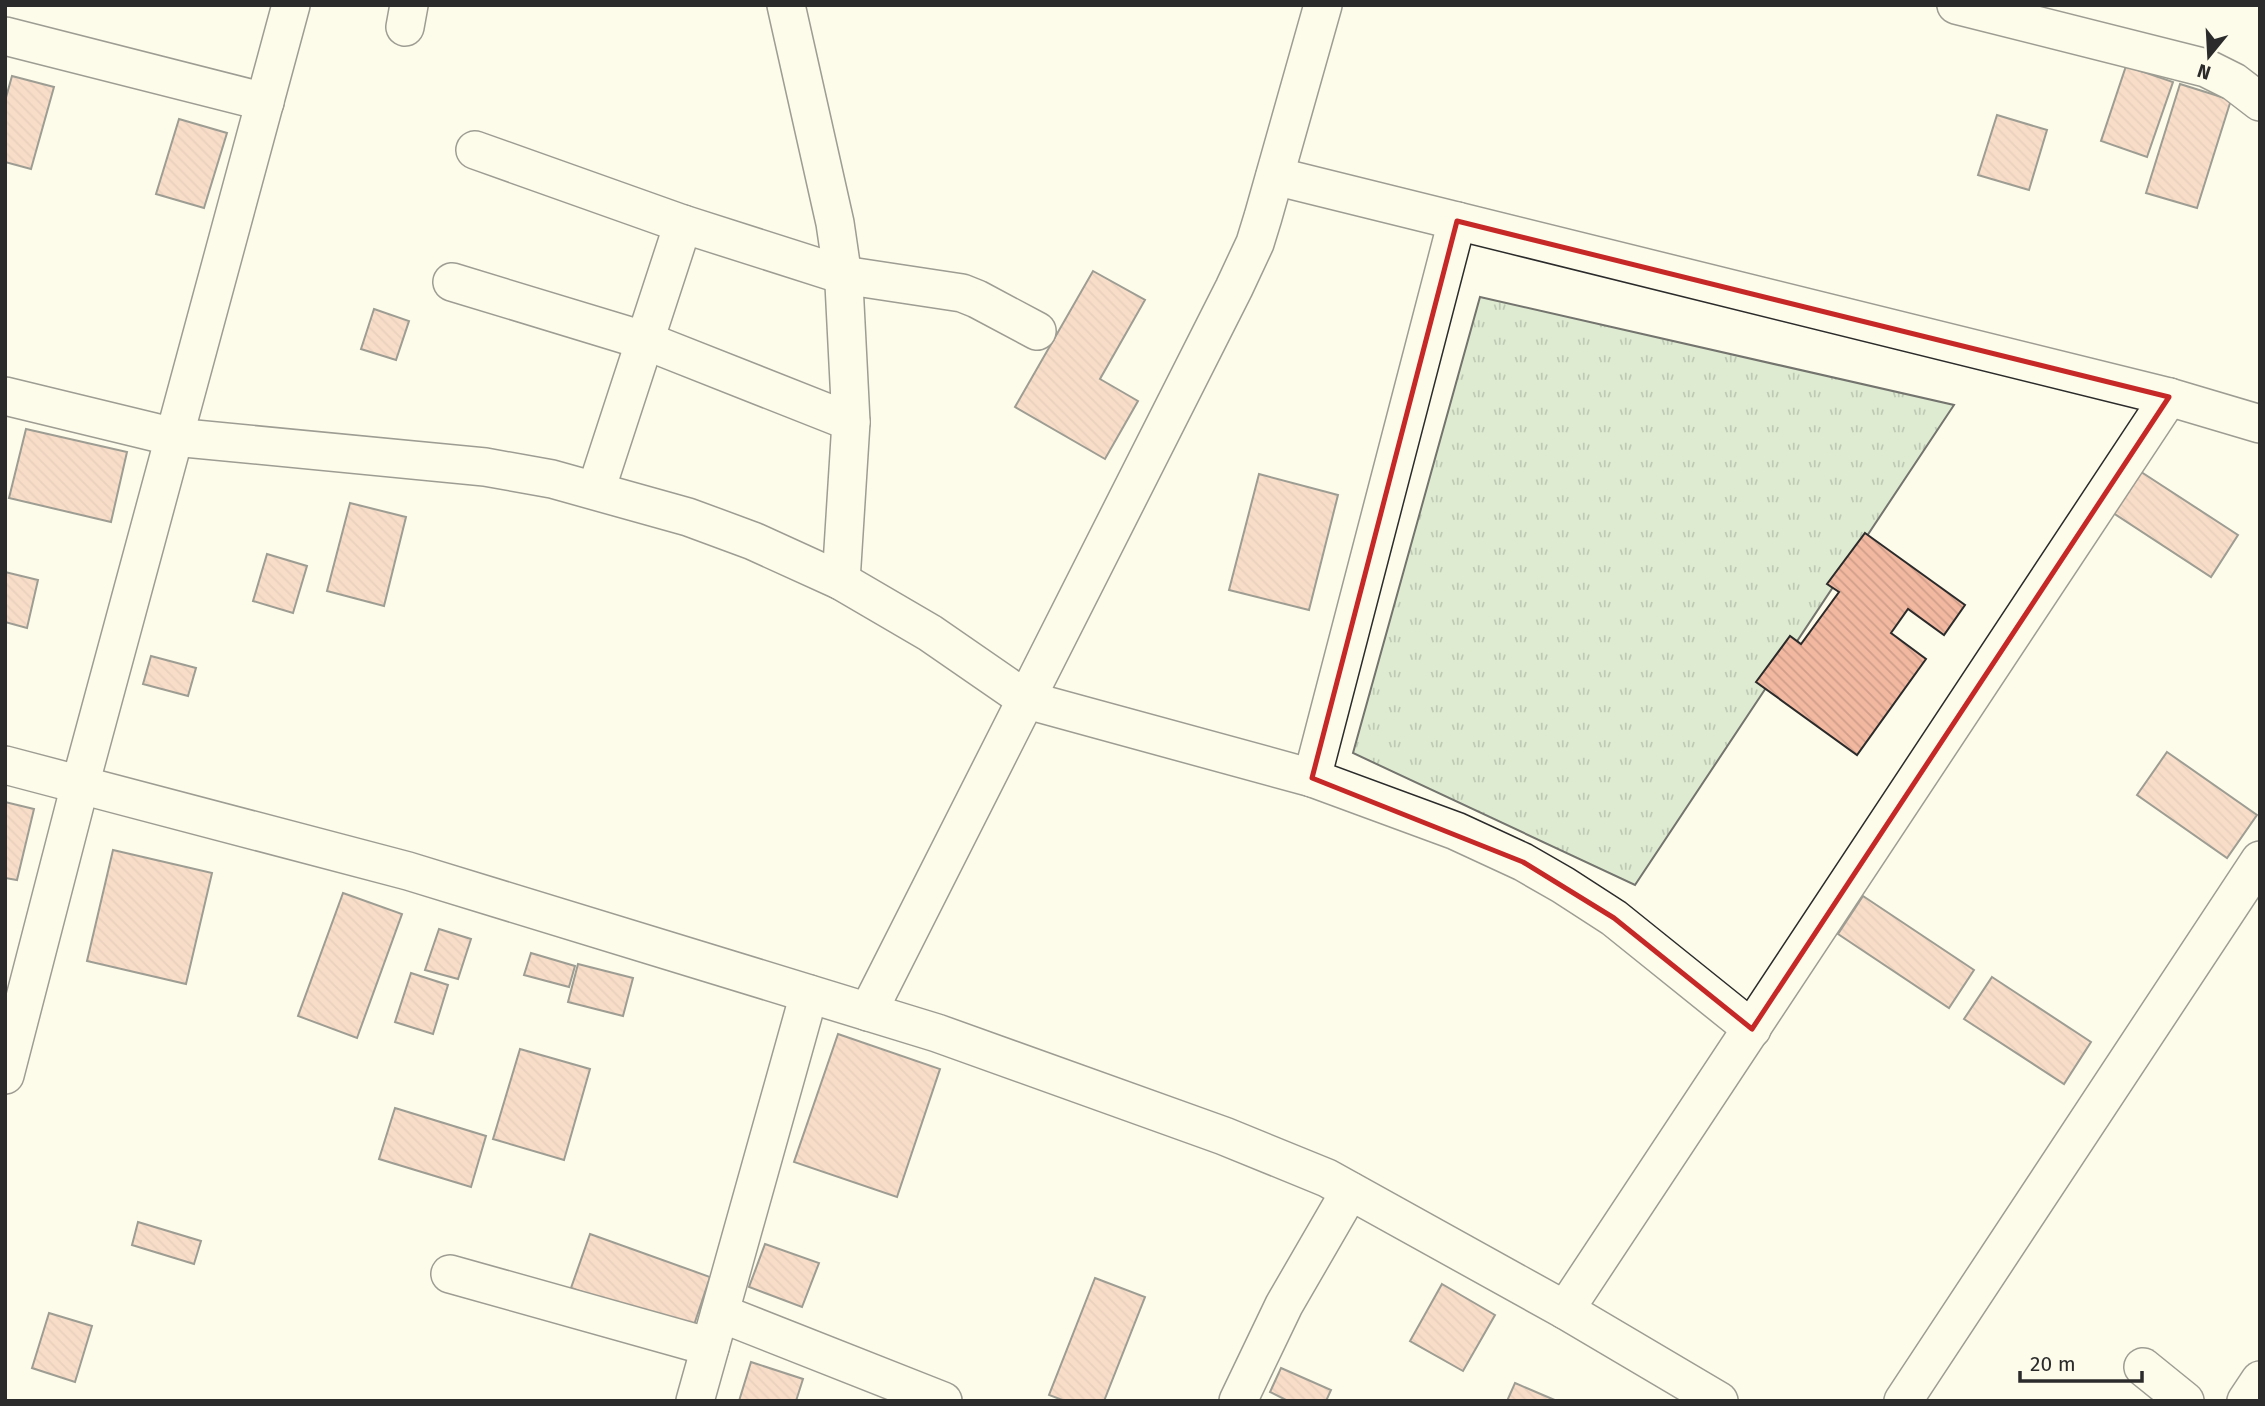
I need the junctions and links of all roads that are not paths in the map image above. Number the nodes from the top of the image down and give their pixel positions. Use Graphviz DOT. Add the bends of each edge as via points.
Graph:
graph roads {
  1 [pos="291,5"];
  2 [pos="786,5"];
  3 [pos="1323,5"];
  4 [pos="1956,5"];
  5 [pos="5,36"];
  6 [pos="265,102"];
  7 [pos="2260,102"];
  8 [pos="475,150"];
  9 [pos="1275,176"];
  10 [pos="1457,221"];
  11 [pos="683,224"];
  12 [pos="843,275"];
  13 [pos="452,282"];
  14 [pos="1037,331"];
  15 [pos="646,341"];
  16 [pos="5,397"];
  17 [pos="2169,397"];
  18 [pos="851,422"];
  19 [pos="2260,424"];
  20 [pos="174,437"];
  21 [pos="596,490"];
  22 [pos="841,581"];
  23 [pos="1027,700"];
  24 [pos="5,765"];
  25 [pos="1312,778"];
  26 [pos="80,785"];
  27 [pos="2260,860"];
  28 [pos="809,994"];
  29 [pos="868,1012"];
  30 [pos="1752,1029"];
  31 [pos="5,1075"];
  32 [pos="1350,1191"];
  33 [pos="450,1274"];
  34 [pos="1565,1310"];
  35 [pos="715,1330"];
  36 [pos="2143,1367"];
  37 [pos="2260,1380"];
  38 [pos="695,1401"];
  39 [pos="943,1401"];
  40 [pos="1238,1401"];
  41 [pos="1719,1401"];
  42 [pos="1903,1401"];
  43 [pos="2185,1401"];
  44 [pos="2246,1401"];
  1 -- 6 [label="street"];
  2 -- 12 [label="street"];
  3 -- 9 [label="street"];
  4 -- 7 [label="street" via="2206,68"];
  5 -- 6 [label="street"];
  6 -- 20 [label="street"];
  8 -- 11 [label="street"];
  9 -- 10 [label="street"];
  9 -- 23 [label="street" via="1255,243 1234,288"];
  10 -- 17 [label="street"];
  10 -- 25 [label="street"];
  11 -- 12 [label="street"];
  11 -- 15 [label="street"];
  12 -- 14 [label="street" via="962,293"];
  12 -- 18 [label="street"];
  13 -- 15 [label="street"];
  15 -- 18 [label="street"];
  15 -- 21 [label="street"];
  16 -- 20 [label="street"];
  17 -- 19 [label="street"];
  17 -- 30 [label="street"];
  18 -- 22 [label="street"];
  20 -- 21 [label="street" via="485,467"];
  20 -- 26 [label="street"];
  21 -- 22 [label="street" via="753,541"];
  22 -- 23 [label="street" via="930,633"];
  23 -- 25 [label="street"];
  23 -- 29 [label="street"];
  24 -- 26 [label="street"];
  25 -- 30 [label="street" via="1457,831 1523,862 1614,918"];
  26 -- 28 [label="street" via="408,871"];
  26 -- 31 [label="street"];
  27 -- 42 [label="street"];
  28 -- 29 [label="street"];
  28 -- 35 [label="street"];
  29 -- 32 [label="street" via="1224,1136"];
  30 -- 34 [label="street"];
  32 -- 34 [label="street"];
  32 -- 40 [label="street" via="1283,1305"];
  33 -- 35 [label="street"];
  34 -- 41 [label="street"];
  35 -- 38 [label="street"];
  35 -- 39 [label="street"];
  36 -- 43 [label="street"];
  37 -- 44 [label="street"];
}
